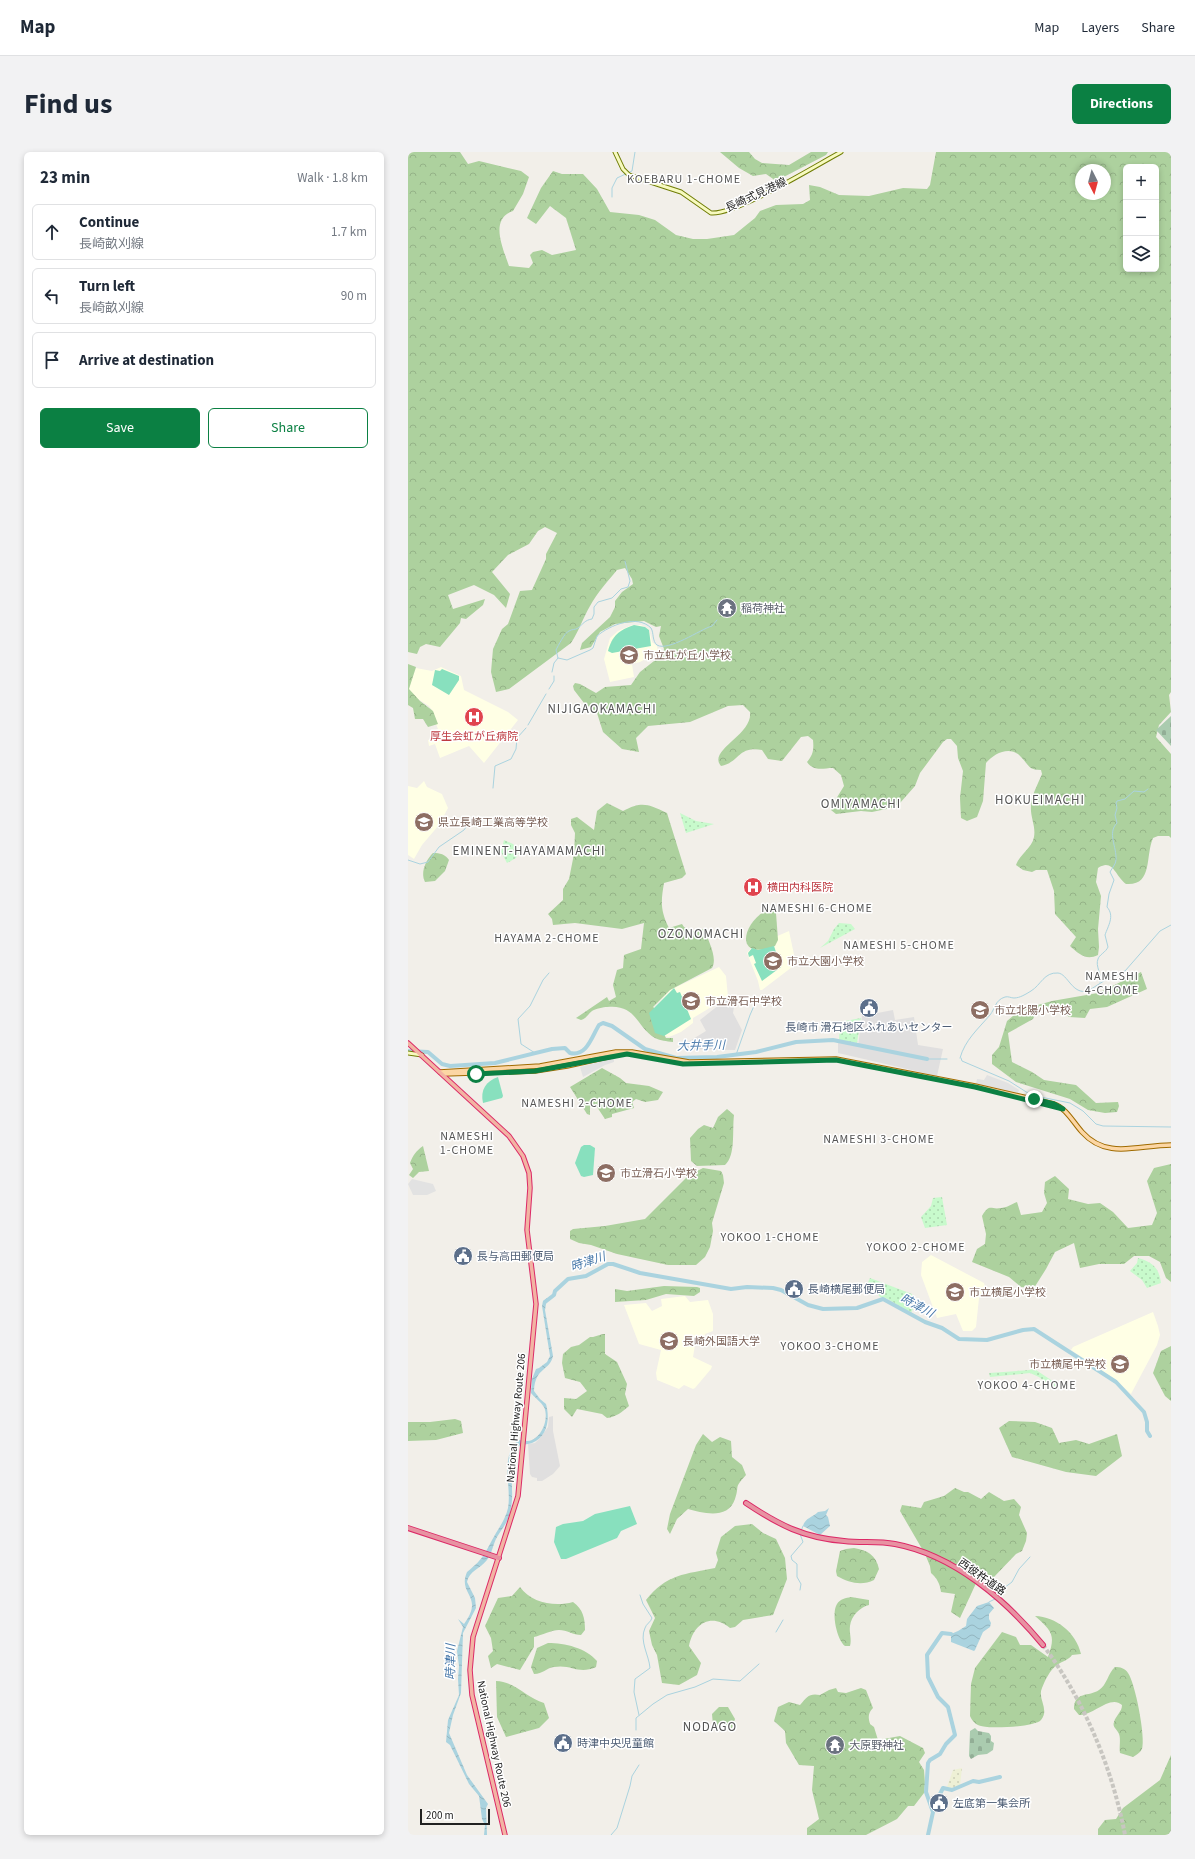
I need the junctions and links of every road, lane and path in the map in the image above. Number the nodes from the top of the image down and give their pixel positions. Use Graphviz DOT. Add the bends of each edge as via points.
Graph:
graph roads {
  1 [pos="615,152"];
  2 [pos="842,152"];
  3 [pos="408,1043"];
  4 [pos="408,1053"];
  5 [pos="422,1055"];
  6 [pos="441,1073"];
  7 [pos="1171,1145"];
  8 [pos="746,1503"];
  9 [pos="408,1529"];
  10 [pos="499,1558"];
  11 [pos="1043,1645"];
  12 [pos="505,1835"];
  1 -- 2 [label="main road, 長崎式見港線" via="628,174 681,192 716,213 742,204"];
  3 -- 5 [label="highway, National Highway Route 206"];
  4 -- 5 [label="main road"];
  5 -- 6 [label="highway, National Highway Route 206"];
  6 -- 7 [label="main road" via="535,1071 627,1054 683,1064 836,1060 975,1087 1051,1105 1063,1109 1088,1139 1103,1148"];
  6 -- 10 [label="highway, National Highway Route 206" via="509,1136 523,1156 529,1173 528,1238 536,1304 518,1496"];
  8 -- 11 [label="highway, 西彼杵道路" via="776,1523 804,1535 846,1542 896,1544 939,1559 983,1586 1015,1613"];
  9 -- 10 [label="highway"];
  10 -- 12 [label="highway, National Highway Route 206" via="473,1637 470,1670 472,1695"];
}
